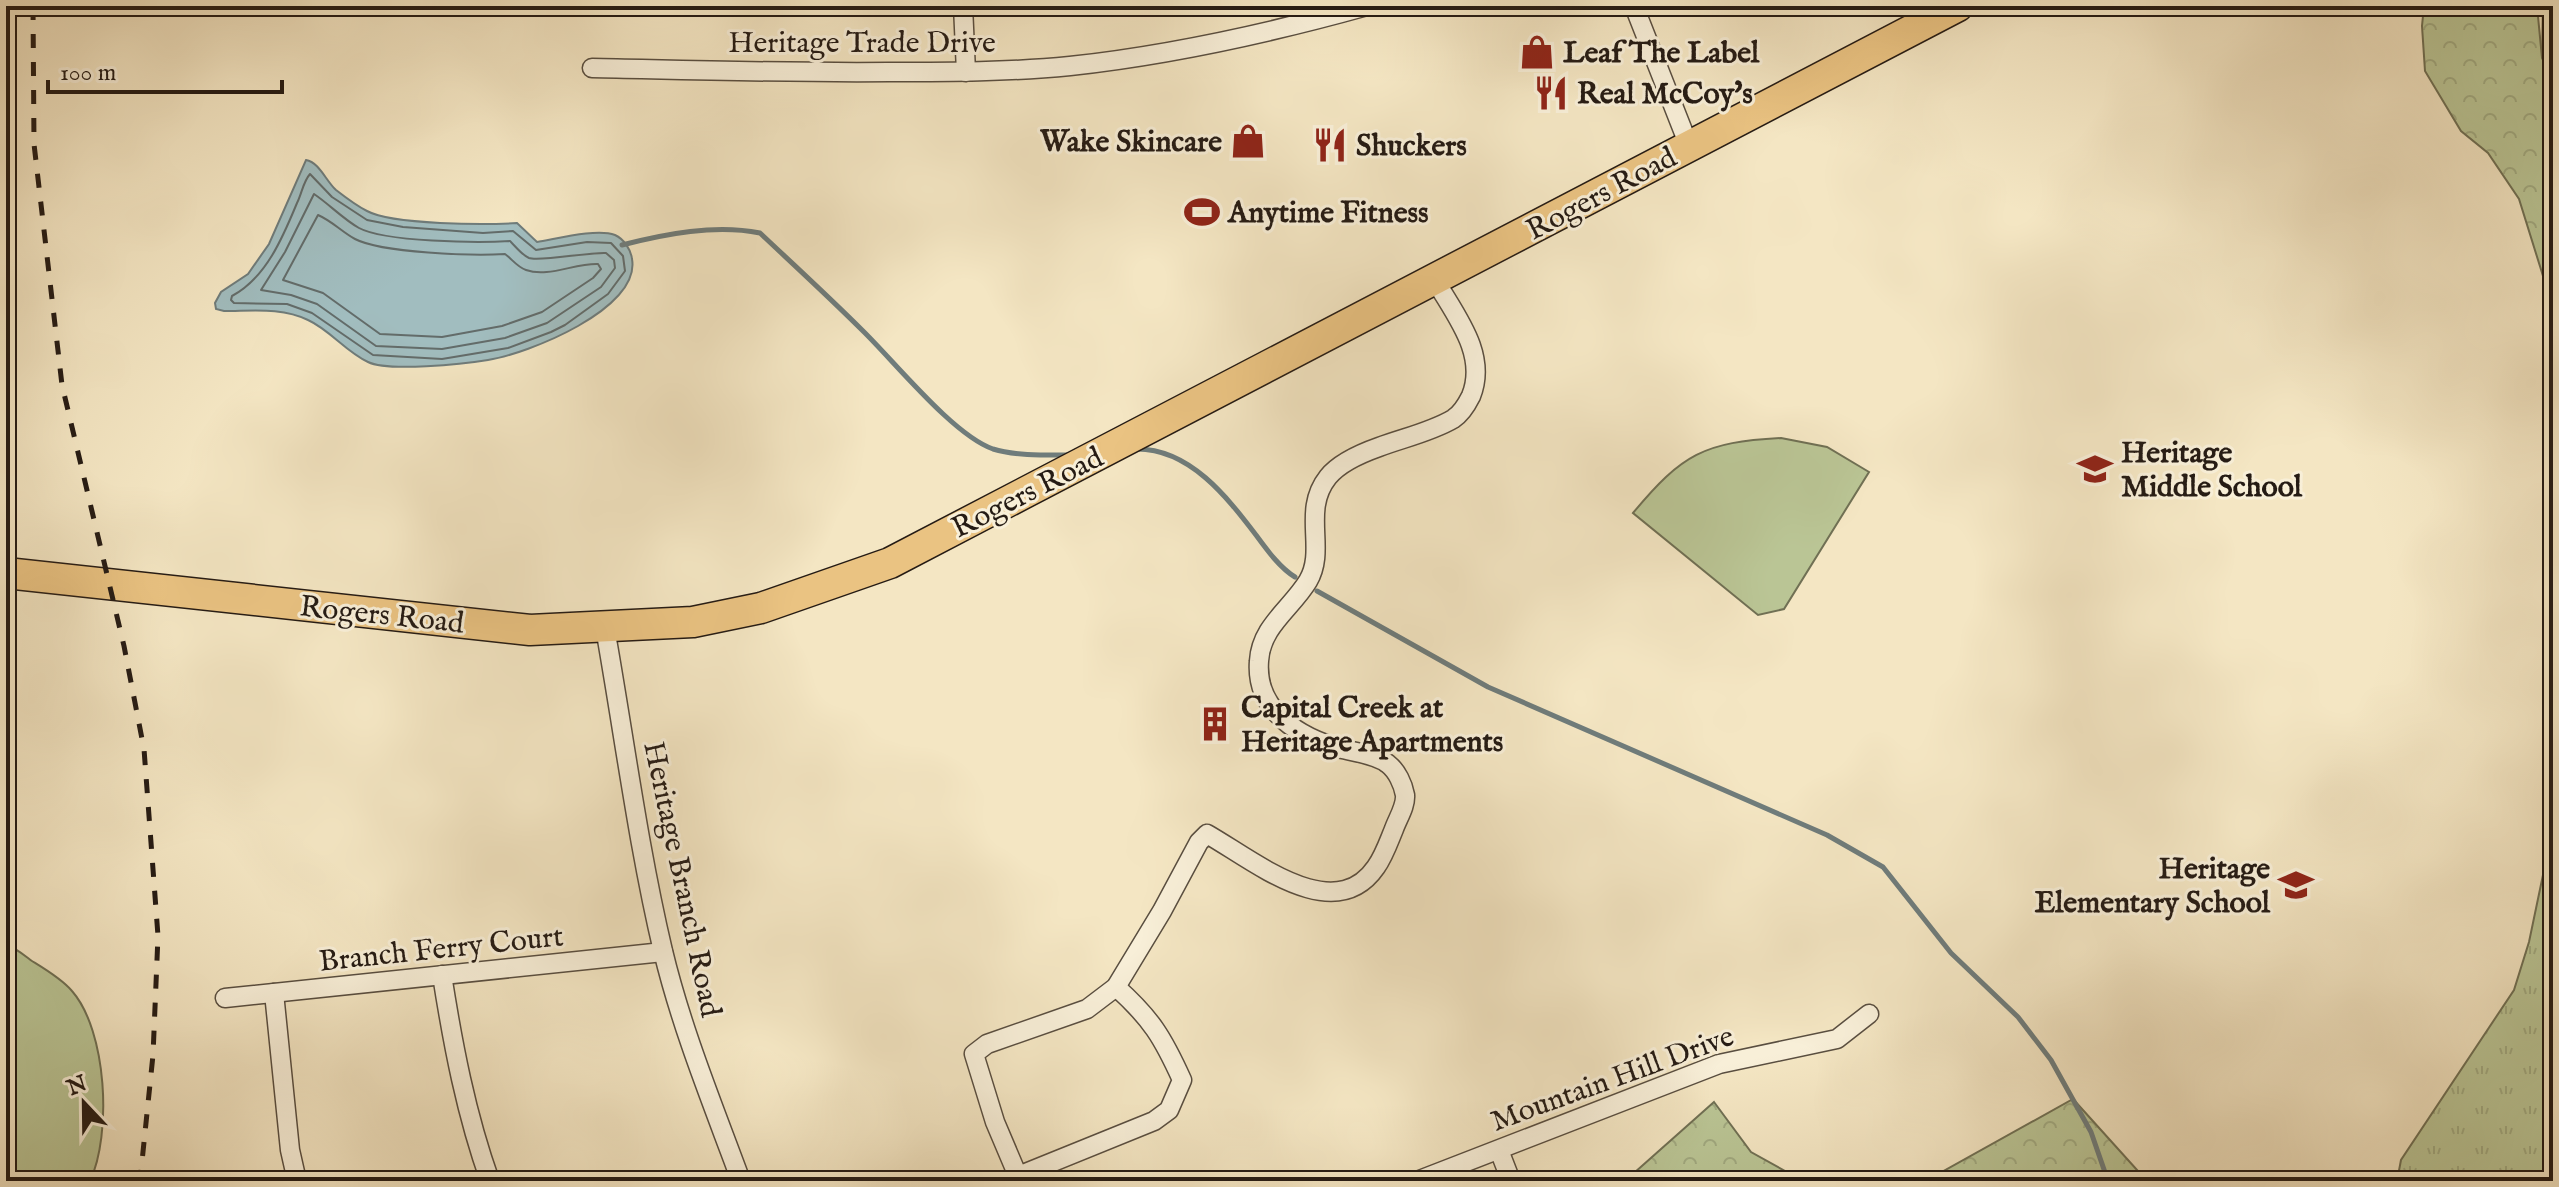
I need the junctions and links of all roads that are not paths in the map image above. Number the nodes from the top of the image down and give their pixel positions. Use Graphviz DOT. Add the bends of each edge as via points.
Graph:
graph roads {
  1 [pos="963,6"];
  2 [pos="1367,6"];
  3 [pos="1634,6"];
  4 [pos="1958,6"];
  5 [pos="592,68"];
  6 [pos="966,72"];
  7 [pos="1689,146"];
  8 [pos="1435,280"];
  9 [pos="6,573"];
  10 [pos="605,628"];
  11 [pos="663,952"];
  12 [pos="442,975"];
  13 [pos="1116,987"];
  14 [pos="274,993"];
  15 [pos="225,998"];
  16 [pos="1869,1014"];
  17 [pos="1499,1150"];
  18 [pos="1015,1179"];
  19 [pos="297,1181"];
  20 [pos="490,1181"];
  21 [pos="741,1181"];
  22 [pos="1417,1181"];
  23 [pos="1511,1181"];
  1 -- 6 [label="street"];
  2 -- 6 [label="street, Heritage Trade Drive" via="1160,54"];
  3 -- 7 [label="street"];
  4 -- 7 [label="main road, Rogers Road"];
  5 -- 6 [label="street, Heritage Trade Drive"];
  7 -- 8 [label="main road, Rogers Road"];
  8 -- 10 [label="main road, Rogers Road" via="890,563 761,608 693,622"];
  8 -- 13 [label="street" via="1477,362 1477,382 1468,403 1455,418 1368,451 1329,474 1317,494 1310,579 1264,636 1259,662 1270,708 1299,732 1386,761 1397,773 1404,805 1378,866 1362,884 1327,893 1297,886 1207,834"];
  9 -- 10 [label="main road, Rogers Road" via="530,630"];
  10 -- 11 [label="street, Heritage Branch Road"];
  11 -- 12 [label="street, Branch Ferry Court"];
  11 -- 21 [label="street, Heritage Branch Road" via="686,1033"];
  12 -- 14 [label="street, Branch Ferry Court"];
  12 -- 20 [label="street" via="453,1045"];
  13 -- 18 [label="street" via="1087,1009 987,1044 974,1054"];
  13 -- 18 [label="street" via="1144,1012 1182,1080 1169,1110"];
  14 -- 15 [label="street, Branch Ferry Court"];
  14 -- 19 [label="street"];
  16 -- 17 [label="street, Mountain Hill Drive" via="1837,1039 1719,1064"];
  17 -- 22 [label="street, Mountain Hill Drive"];
  17 -- 23 [label="street"];
}
